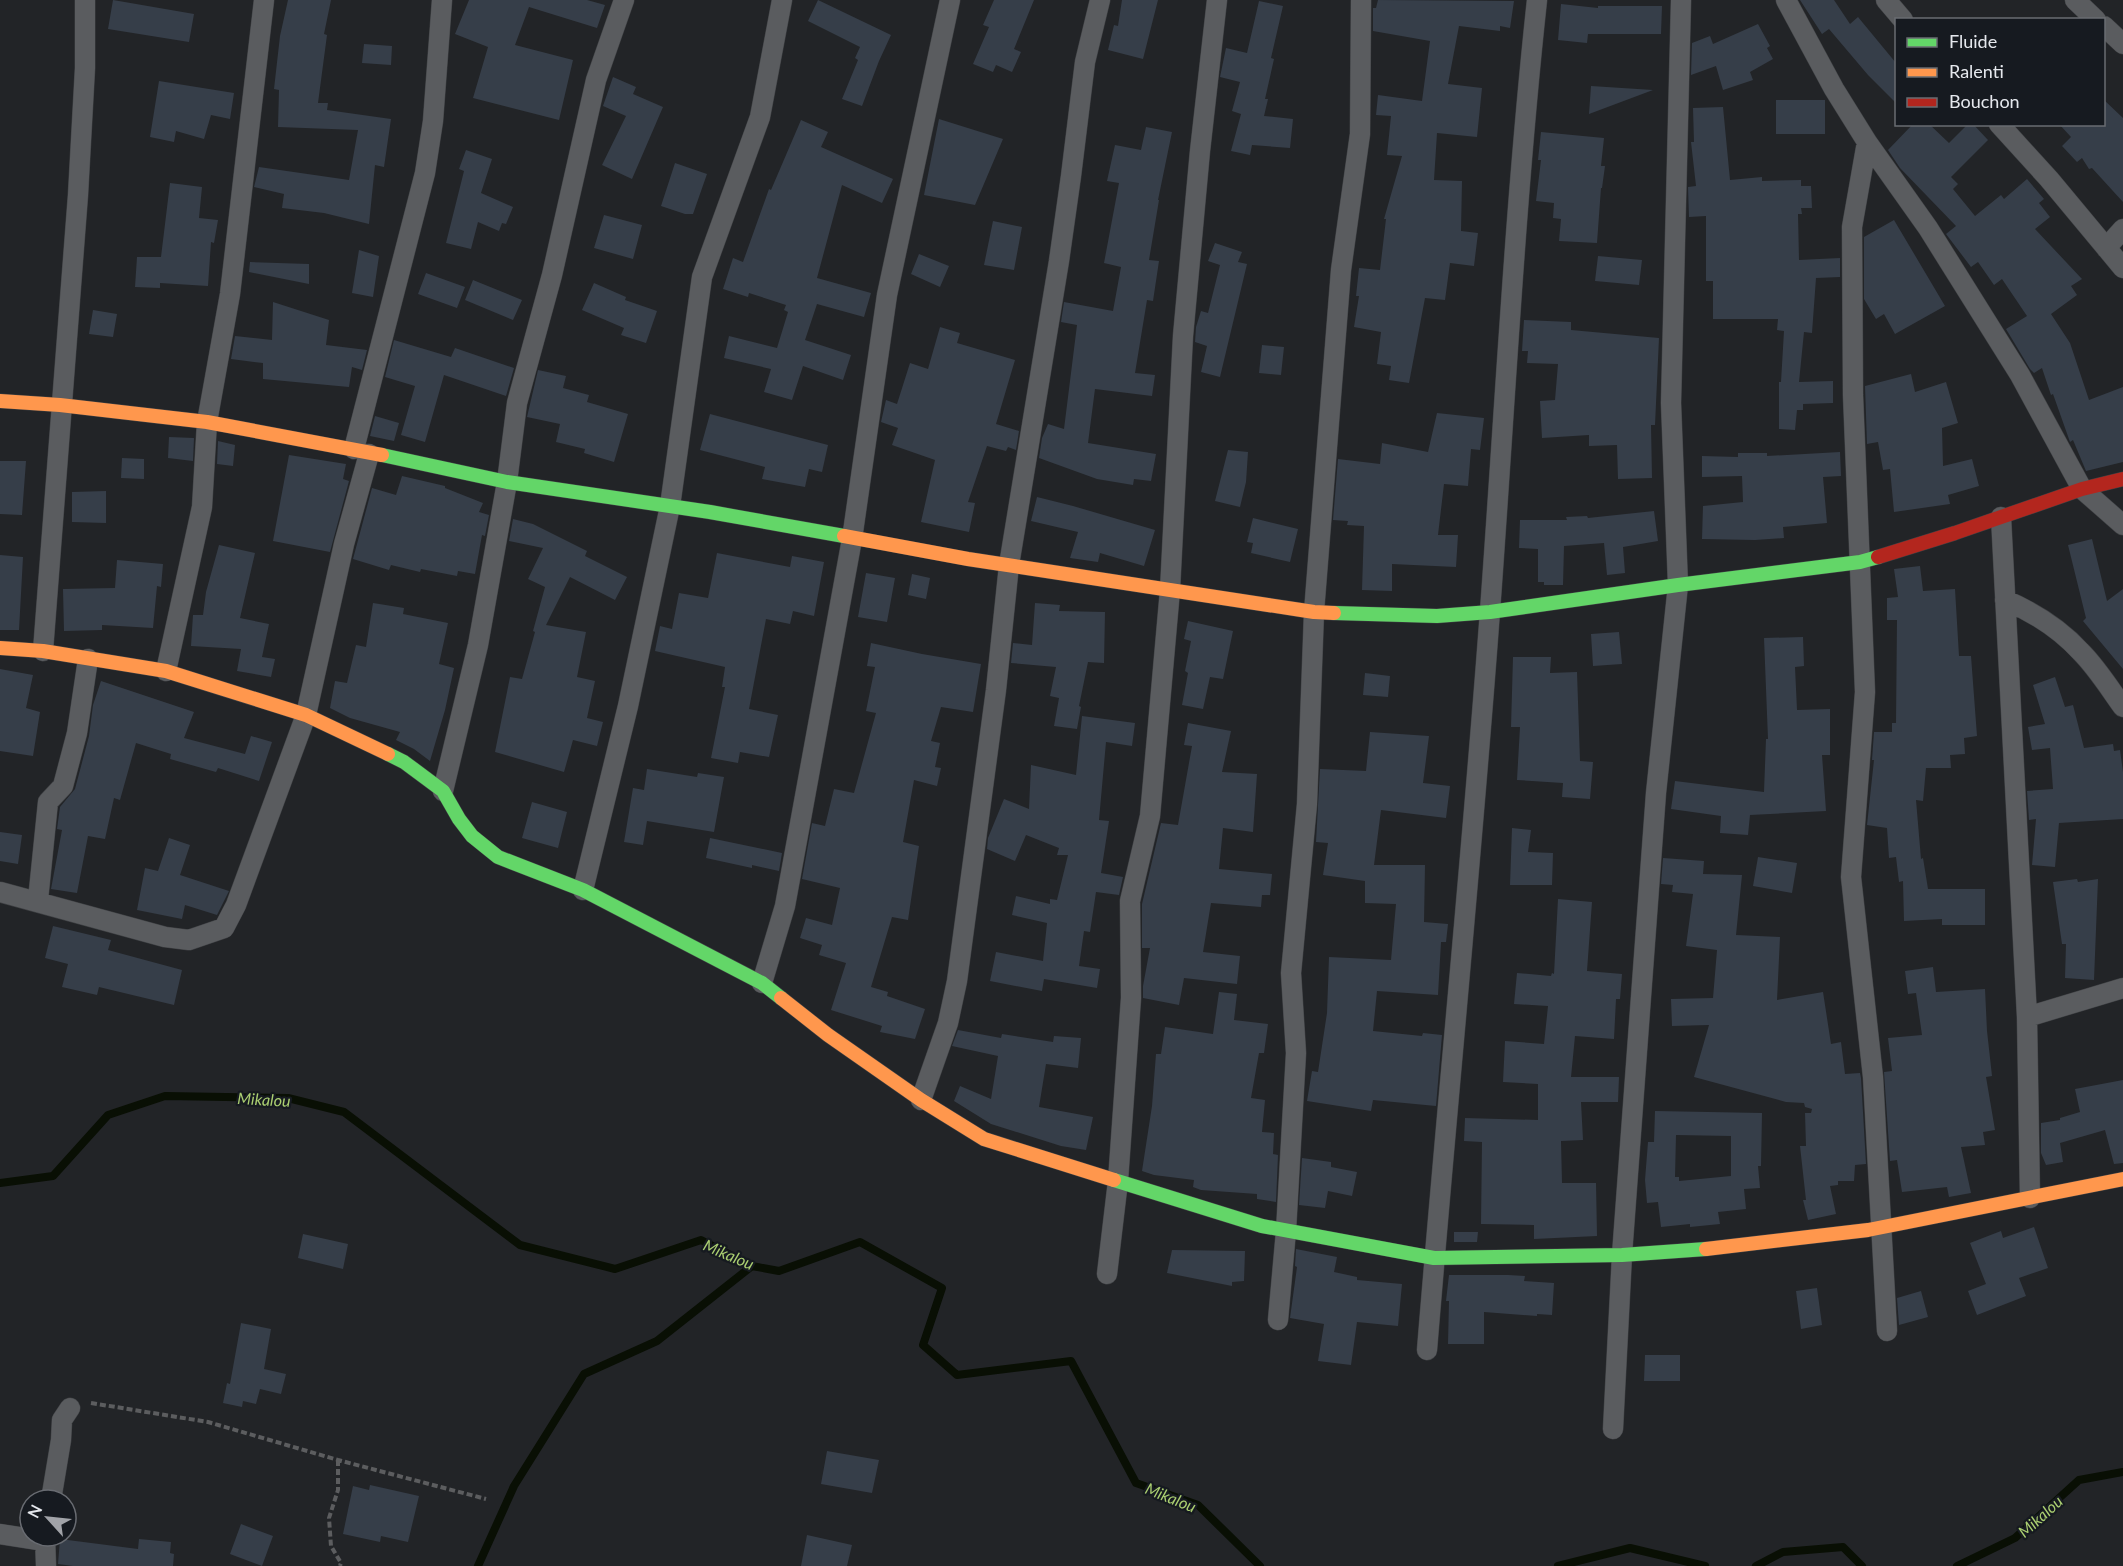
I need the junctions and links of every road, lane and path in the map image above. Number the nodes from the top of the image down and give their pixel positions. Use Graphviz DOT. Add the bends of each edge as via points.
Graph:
graph roads {
  1 [pos="85,0"];
  2 [pos="264,0"];
  3 [pos="442,0"];
  4 [pos="624,0"];
  5 [pos="782,0"];
  6 [pos="950,0"];
  7 [pos="1100,0"];
  8 [pos="1217,0"];
  9 [pos="1361,0"];
  10 [pos="1537,0"];
  11 [pos="1682,0"];
  12 [pos="1786,0"];
  13 [pos="1886,0"];
  14 [pos="2075,0"];
  15 [pos="1901,18"];
  16 [pos="2094,18"];
  17 [pos="2105,28"];
  18 [pos="2123,44"];
  19 [pos="2001,126"];
  20 [pos="1868,142"];
  21 [pos="2123,229"];
  22 [pos="2106,248"];
  23 [pos="2123,268"];
  24 [pos="0,401"];
  25 [pos="60,405"];
  26 [pos="207,422"];
  27 [pos="361,452"];
  28 [pos="2123,478"];
  29 [pos="507,482"];
  30 [pos="2082,489"];
  31 [pos="670,506"];
  32 [pos="2001,517"];
  33 [pos="2123,525"];
  34 [pos="852,540"];
  35 [pos="1860,562"];
  36 [pos="1009,565"];
  37 [pos="1678,585"];
  38 [pos="1170,590"];
  39 [pos="2005,600"];
  40 [pos="1314,612"];
  41 [pos="1490,612"];
  42 [pos="0,648"];
  43 [pos="44,651"];
  44 [pos="88,659"];
  45 [pos="166,671"];
  46 [pos="2123,707"];
  47 [pos="306,714"];
  48 [pos="442,790"];
  49 [pos="583,890"];
  50 [pos="0,891"];
  51 [pos="38,900"];
  52 [pos="762,983"];
  53 [pos="2123,988"];
  54 [pos="2026,1017"];
  55 [pos="921,1100"];
  56 [pos="2123,1179"];
  57 [pos="1118,1181"];
  58 [pos="2030,1198"];
  59 [pos="1880,1227"];
  60 [pos="1287,1231"];
  61 [pos="1622,1255"];
  62 [pos="1434,1258"];
  63 [pos="1107,1274"];
  64 [pos="1278,1320"];
  65 [pos="1887,1331"];
  66 [pos="1427,1350"];
  67 [pos="70,1408"];
  68 [pos="1613,1429"];
  69 [pos="338,1460"];
  70 [pos="53,1488"];
  71 [pos="486,1499"];
  72 [pos="0,1534"];
  73 [pos="18,1536"];
  74 [pos="45,1548"];
  75 [pos="45,1566"];
  76 [pos="340,1566"];
  1 -- 25 [label="street" via="78,183"];
  2 -- 26 [label="street" via="231,294"];
  3 -- 27 [label="street" via="425,173"];
  4 -- 29 [label="street" via="596,80 552,274 517,403"];
  5 -- 31 [label="street" via="760,117 702,276"];
  6 -- 34 [label="street" via="887,295"];
  7 -- 36 [label="street" via="1084,62 1065,218"];
  8 -- 38 [label="street" via="1184,336"];
  9 -- 40 [label="street" via="1360,134 1341,270"];
  10 -- 41 [label="street" via="1511,293"];
  11 -- 37 [label="street" via="1671,402"];
  12 -- 20 [label="street"];
  13 -- 15 [label="street"];
  14 -- 16 [label="street"];
  17 -- 18 [label="street"];
  19 -- 22 [label="street"];
  20 -- 30 [label="street" via="1928,228 2020,375"];
  20 -- 35 [label="street" via="1852,227 1853,395"];
  21 -- 22 [label="street"];
  22 -- 23 [label="street"];
  24 -- 25 [label="street"];
  25 -- 26 [label="street"];
  25 -- 43 [label="street"];
  26 -- 27 [label="street"];
  26 -- 45 [label="street" via="202,507"];
  27 -- 29 [label="street"];
  27 -- 47 [label="street"];
  28 -- 30 [label="street"];
  29 -- 31 [label="street"];
  29 -- 48 [label="street" via="478,645"];
  30 -- 32 [label="street"];
  30 -- 33 [label="street"];
  31 -- 34 [label="street"];
  31 -- 49 [label="street" via="628,706"];
  32 -- 35 [label="street"];
  32 -- 39 [label="street"];
  34 -- 36 [label="street"];
  34 -- 52 [label="street" via="785,906"];
  35 -- 37 [label="street"];
  35 -- 59 [label="street" via="1865,692 1851,877 1873,1077"];
  36 -- 38 [label="street"];
  36 -- 55 [label="street" via="957,981 948,1023"];
  37 -- 41 [label="street"];
  37 -- 61 [label="street" via="1656,793"];
  38 -- 40 [label="street"];
  38 -- 57 [label="street" via="1150,816 1130,901 1131,998"];
  39 -- 46 [label="street" via="2047,622 2082,652"];
  39 -- 54 [label="street"];
  40 -- 41 [label="street" via="1437,616"];
  40 -- 60 [label="street" via="1307,804 1291,973 1296,1053"];
  41 -- 62 [label="street"];
  42 -- 43 [label="street"];
  43 -- 44 [label="street"];
  44 -- 45 [label="street"];
  44 -- 51 [label="street" via="77,733 63,786 48,802"];
  45 -- 47 [label="street"];
  47 -- 48 [label="street" via="404,762"];
  47 -- 51 [label="street" via="224,928 189,940 165,937"];
  48 -- 49 [label="street" via="472,836 498,857"];
  49 -- 52 [label="street"];
  50 -- 51 [label="street"];
  52 -- 55 [label="street"];
  53 -- 54 [label="street"];
  54 -- 58 [label="street"];
  55 -- 57 [label="street" via="984,1138"];
  56 -- 58 [label="street"];
  57 -- 60 [label="street"];
  57 -- 63 [label="street"];
  58 -- 59 [label="street"];
  59 -- 61 [label="street" via="1726,1248"];
  59 -- 65 [label="street"];
  60 -- 62 [label="street"];
  60 -- 64 [label="street"];
  61 -- 62 [label="street"];
  61 -- 68 [label="street"];
  62 -- 66 [label="street"];
  67 -- 69 [label="path" via="86,1402 208,1422"];
  67 -- 70 [label="street" via="62,1420"];
  69 -- 71 [label="path"];
  69 -- 76 [label="path" via="338,1490 329,1518 331,1546"];
  72 -- 73 [label="street"];
  74 -- 75 [label="street"];
}
